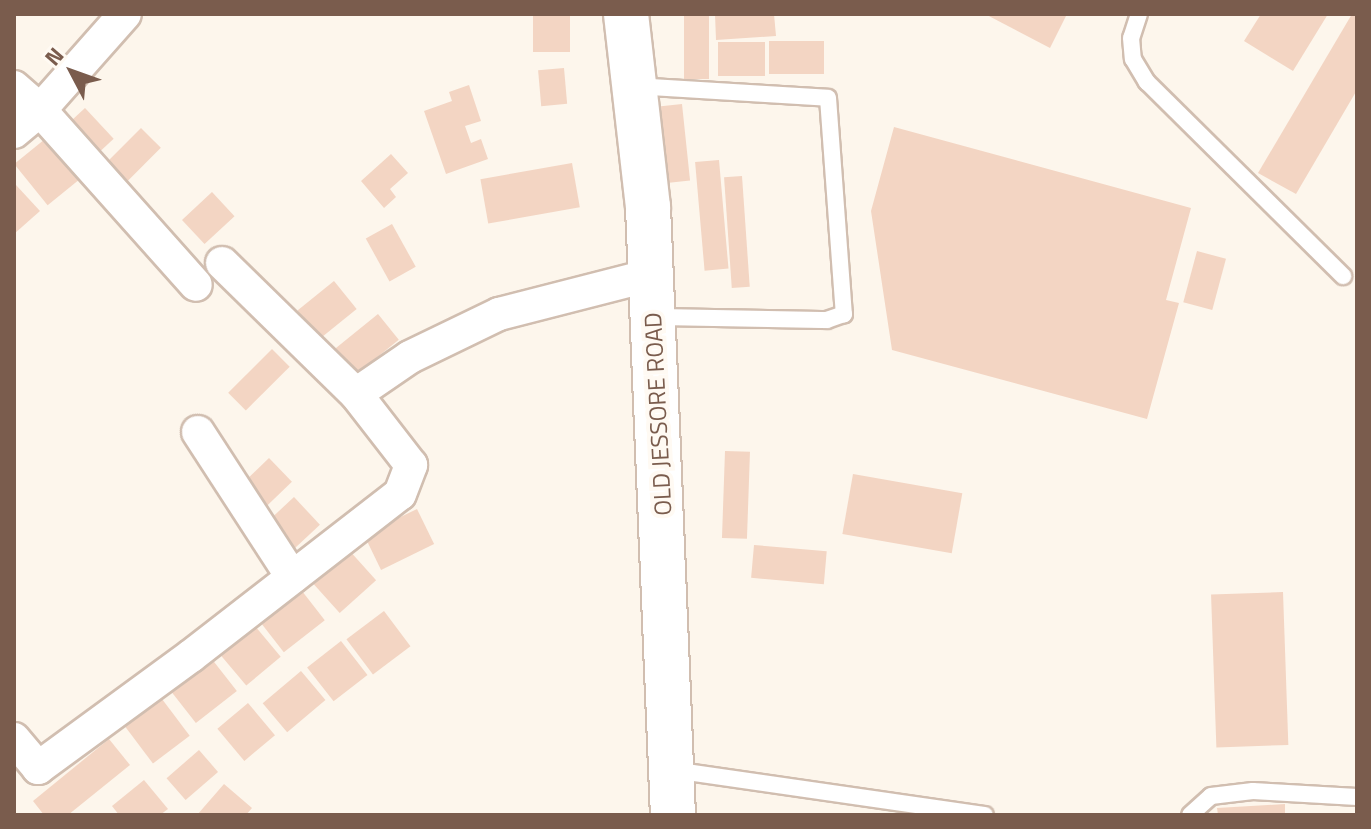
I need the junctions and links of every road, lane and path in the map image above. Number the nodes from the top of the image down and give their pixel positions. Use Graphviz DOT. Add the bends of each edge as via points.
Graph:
graph roads {
  1 [pos="125,14"];
  2 [pos="626,14"];
  3 [pos="1139,14"];
  4 [pos="634,86"];
  5 [pos="14,87"];
  6 [pos="40,110"];
  7 [pos="14,132"];
  8 [pos="222,263"];
  9 [pos="1343,276"];
  10 [pos="196,285"];
  11 [pos="652,296"];
  12 [pos="356,394"];
  13 [pos="198,432"];
  14 [pos="292,577"];
  15 [pos="14,739"];
  16 [pos="671,770"];
  17 [pos="1357,797"];
  18 [pos="673,815"];
  19 [pos="985,815"];
  20 [pos="1190,815"];
  1 -- 6 [label="street"];
  2 -- 4 [label="street, OLD JESSORE ROAD"];
  3 -- 9 [label="lane" via="1131,38 1133,59 1147,82"];
  4 -- 11 [label="street, OLD JESSORE ROAD"];
  4 -- 11 [label="lane" via="828,98 844,314 827,320"];
  5 -- 6 [label="street"];
  6 -- 7 [label="street"];
  6 -- 10 [label="street"];
  8 -- 12 [label="street"];
  11 -- 12 [label="street" via="499,314 410,357"];
  11 -- 16 [label="street, OLD JESSORE ROAD"];
  12 -- 14 [label="street" via="411,465 405,483 400,494"];
  13 -- 14 [label="street"];
  14 -- 15 [label="street" via="38,768"];
  16 -- 18 [label="street, OLD JESSORE ROAD"];
  16 -- 19 [label="lane"];
  17 -- 20 [label="lane" via="1253,791 1211,796"];
}
